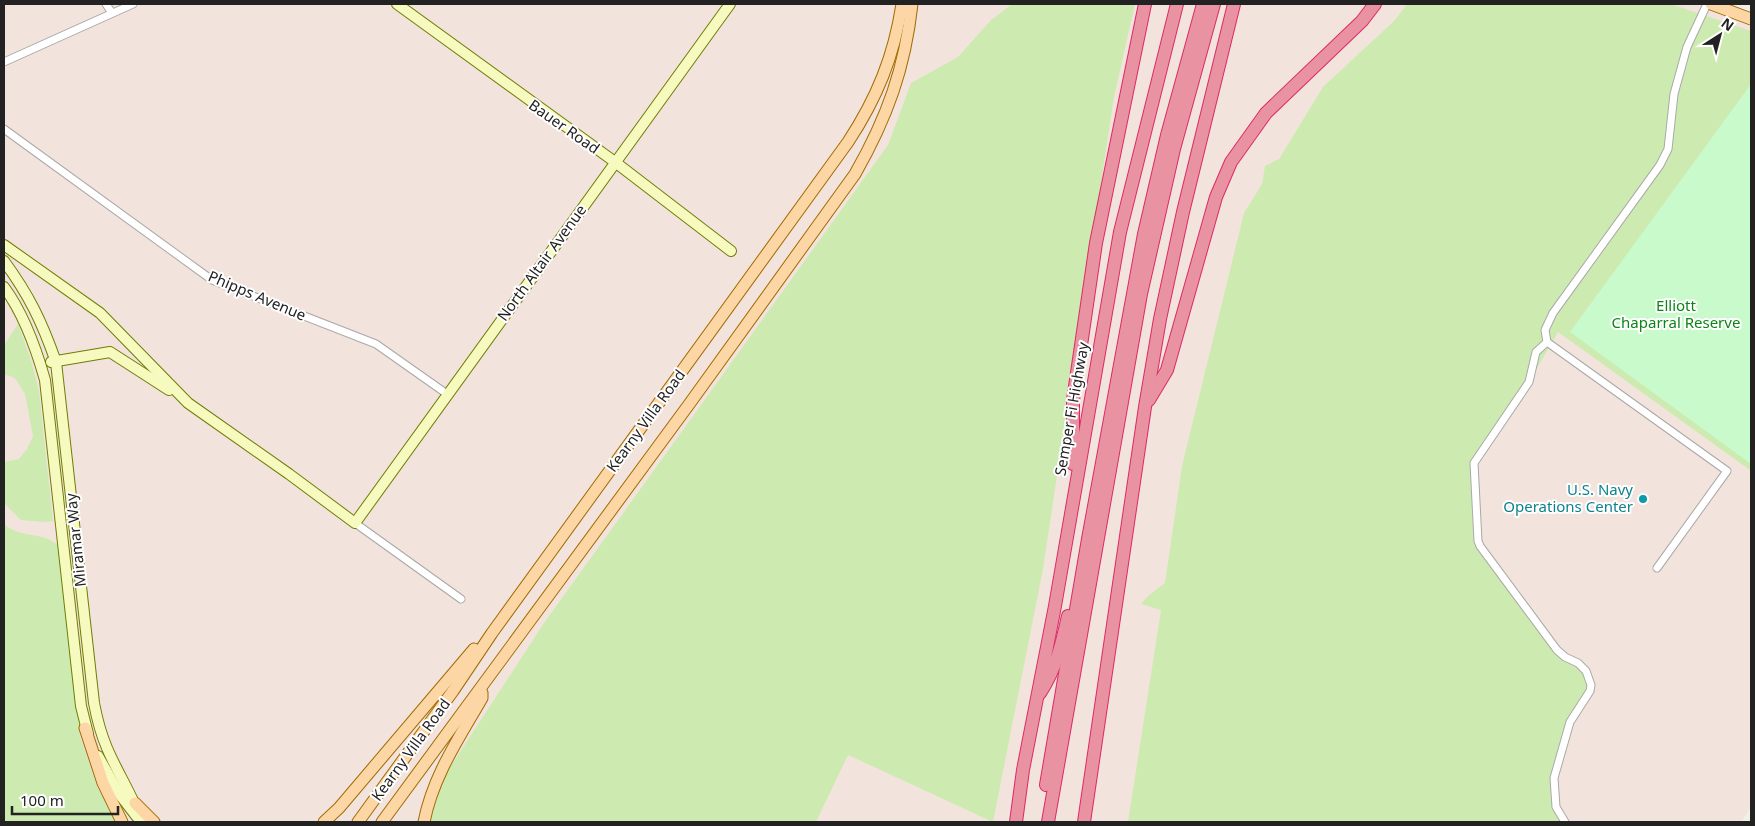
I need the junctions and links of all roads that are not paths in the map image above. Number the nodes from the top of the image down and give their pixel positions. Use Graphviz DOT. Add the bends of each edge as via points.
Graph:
graph roads {
  1 [pos="106,4"];
  2 [pos="133,4"];
  3 [pos="398,4"];
  4 [pos="730,4"];
  5 [pos="902,4"];
  6 [pos="912,4"];
  7 [pos="1144,4"];
  8 [pos="1177,4"];
  9 [pos="1203,4"];
  10 [pos="1214,4"];
  11 [pos="1234,4"];
  12 [pos="1375,4"];
  13 [pos="1707,4"];
  14 [pos="1711,4"];
  15 [pos="112,14"];
  16 [pos="1751,19"];
  17 [pos="4,62"];
  18 [pos="4,129"];
  19 [pos="615,162"];
  20 [pos="4,245"];
  21 [pos="731,251"];
  22 [pos="4,261"];
  23 [pos="4,287"];
  24 [pos="1547,342"];
  25 [pos="56,362"];
  26 [pos="40,364"];
  27 [pos="447,394"];
  28 [pos="188,403"];
  29 [pos="1145,407"];
  30 [pos="1073,499"];
  31 [pos="355,523"];
  32 [pos="1084,566"];
  33 [pos="1657,568"];
  34 [pos="461,599"];
  35 [pos="492,634"];
  36 [pos="482,687"];
  37 [pos="1036,700"];
  38 [pos="85,728"];
  39 [pos="1023,770"];
  40 [pos="135,803"];
  41 [pos="122,822"];
  42 [pos="142,822"];
  43 [pos="154,822"];
  44 [pos="324,822"];
  45 [pos="358,822"];
  46 [pos="382,822"];
  47 [pos="424,822"];
  48 [pos="1009,822"];
  49 [pos="1016,822"];
  50 [pos="1040,822"];
  51 [pos="1048,822"];
  52 [pos="1084,822"];
  53 [pos="1565,822"];
  1 -- 15 [label="street"];
  2 -- 15 [label="street"];
  3 -- 19 [label="street, Bauer Road"];
  4 -- 19 [label="street, North Altair Avenue"];
  5 -- 35 [label="main road, Kearny Villa Road" via="887,68 860,123"];
  6 -- 36 [label="main road, Kearny Villa Road" via="905,50 888,109 855,174"];
  7 -- 30 [label="highway" via="1096,243 1074,391"];
  8 -- 30 [label="highway, Semper Fi Highway" via="1120,232"];
  9 -- 32 [label="highway" via="1144,234"];
  10 -- 51 [label="highway" via="1174,149 1141,294"];
  11 -- 29 [label="highway" via="1183,212"];
  12 -- 29 [label="highway" via="1362,21 1266,113 1231,162 1216,197 1167,370"];
  13 -- 24 [label="street" via="1686,47 1676,85 1668,149 1660,165 1553,313 1545,330"];
  14 -- 16 [label="main road"];
  15 -- 17 [label="street"];
  18 -- 27 [label="street, Phipps Avenue" via="212,280 376,344"];
  19 -- 21 [label="street, Bauer Road"];
  19 -- 27 [label="street, North Altair Avenue"];
  20 -- 28 [label="street" via="100,313"];
  22 -- 25 [label="street, Miramar Way" via="23,286 46,332"];
  23 -- 26 [label="street, Miramar Way" via="17,308"];
  24 -- 33 [label="street" via="1727,471"];
  24 -- 53 [label="street" via="1536,352 1529,382 1474,463 1480,546 1557,650 1586,671 1591,685 1570,722 1554,778 1556,807"];
  25 -- 26 [label="street"];
  25 -- 28 [label="street" via="110,352"];
  25 -- 40 [label="street, Miramar Way" via="94,703 101,733"];
  26 -- 38 [label="street, Miramar Way" via="46,390"];
  27 -- 31 [label="street, North Altair Avenue"];
  28 -- 31 [label="street"];
  29 -- 52 [label="highway"];
  30 -- 37 [label="highway, Semper Fi Highway"];
  31 -- 34 [label="street"];
  32 -- 37 [label="highway" via="1071,602 1061,650 1050,679"];
  32 -- 50 [label="highway"];
  35 -- 44 [label="main road" via="474,649"];
  35 -- 45 [label="main road, Kearny Villa Road"];
  36 -- 46 [label="main road, Kearny Villa Road"];
  36 -- 47 [label="main road" via="482,698 437,779"];
  37 -- 39 [label="highway, Semper Fi Highway"];
  38 -- 41 [label="main road" via="103,783"];
  38 -- 42 [label="street, Miramar Way" via="120,795"];
  39 -- 48 [label="highway"];
  39 -- 49 [label="highway, Semper Fi Highway"];
  40 -- 42 [label="street, Miramar Way"];
  40 -- 43 [label="main road"];
}
